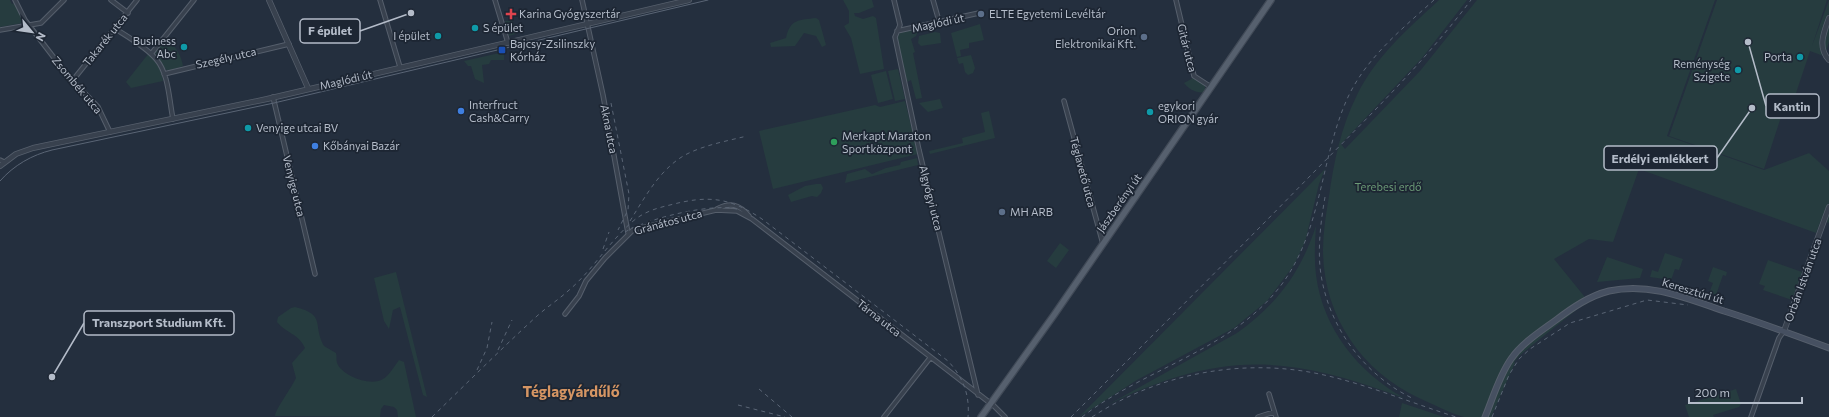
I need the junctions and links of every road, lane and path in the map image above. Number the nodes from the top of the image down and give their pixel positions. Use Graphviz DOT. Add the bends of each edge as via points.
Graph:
graph roads {
  1 [pos="15,0"];
  2 [pos="64,0"];
  3 [pos="111,0"];
  4 [pos="137,0"];
  5 [pos="194,0"];
  6 [pos="270,0"];
  7 [pos="380,0"];
  8 [pos="495,0"];
  9 [pos="582,0"];
  10 [pos="689,0"];
  11 [pos="894,0"];
  12 [pos="933,0"];
  13 [pos="1176,0"];
  14 [pos="1271,0"];
  15 [pos="128,13"];
  16 [pos="979,13"];
  17 [pos="1829,18"];
  18 [pos="939,22"];
  19 [pos="588,24"];
  20 [pos="29,25"];
  21 [pos="114,28"];
  22 [pos="0,30"];
  23 [pos="897,32"];
  24 [pos="508,43"];
  25 [pos="289,44"];
  26 [pos="151,54"];
  27 [pos="1829,60"];
  28 [pos="400,67"];
  29 [pos="164,74"];
  30 [pos="73,80"];
  31 [pos="1211,87"];
  32 [pos="308,88"];
  33 [pos="273,97"];
  34 [pos="1064,101"];
  35 [pos="173,119"];
  36 [pos="110,132"];
  37 [pos="2,161"];
  38 [pos="0,166"];
  39 [pos="1829,207"];
  40 [pos="752,219"];
  41 [pos="628,233"];
  42 [pos="1103,244"];
  43 [pos="315,274"];
  44 [pos="565,314"];
  45 [pos="1784,331"];
  46 [pos="1829,348"];
  47 [pos="930,358"];
  48 [pos="1269,394"];
  49 [pos="978,395"];
  50 [pos="991,404"];
  51 [pos="1274,412"];
  52 [pos="884,417"];
  53 [pos="981,417"];
  54 [pos="1005,417"];
  55 [pos="1258,417"];
  56 [pos="1276,417"];
  57 [pos="1485,417"];
  58 [pos="1751,417"];
  1 -- 20 [label="street, Zsombék utca"];
  2 -- 20 [label="street" via="44,21"];
  3 -- 15 [label="street"];
  4 -- 15 [label="street, Takarék utca"];
  5 -- 26 [label="street"];
  6 -- 25 [label="street"];
  7 -- 28 [label="street"];
  8 -- 24 [label="street"];
  9 -- 19 [label="street, Akna utca"];
  10 -- 19 [label="street, Maglódi út"];
  11 -- 23 [label="street, Algyógyi utca" via="900,24"];
  12 -- 18 [label="street"];
  13 -- 31 [label="street, Gitár utca" via="1194,76"];
  14 -- 31 [label="main road, Jászberényi út"];
  15 -- 21 [label="street, Takarék utca"];
  16 -- 18 [label="street, Maglódi út"];
  17 -- 27 [label="street" via="1822,38 1824,53"];
  18 -- 23 [label="street, Maglódi út"];
  19 -- 24 [label="street, Maglódi út"];
  19 -- 41 [label="street, Akna utca"];
  20 -- 22 [label="street"];
  20 -- 30 [label="street, Zsombék utca"];
  21 -- 26 [label="street"];
  21 -- 30 [label="street, Takarék utca"];
  23 -- 49 [label="street, Algyógyi utca" via="895,37 919,150"];
  24 -- 28 [label="street, Maglódi út"];
  25 -- 29 [label="street, Szegély utca"];
  25 -- 32 [label="street"];
  26 -- 29 [label="street"];
  28 -- 32 [label="street, Maglódi út"];
  29 -- 35 [label="street"];
  30 -- 36 [label="street, Zsombék utca" via="98,107"];
  31 -- 42 [label="main road, Jászberényi út"];
  32 -- 33 [label="street, Maglódi út"];
  33 -- 35 [label="street, Maglódi út"];
  33 -- 43 [label="street, Venyige utca"];
  34 -- 42 [label="street, Téglavető utca"];
  35 -- 36 [label="street, Maglódi út"];
  36 -- 37 [label="street, Maglódi út" via="33,148"];
  37 -- 38 [label="street, Maglódi út"];
  39 -- 45 [label="street, Orbán István utca"];
  40 -- 41 [label="street, Gránátos utca" via="743,209 726,205 716,210 649,225"];
  40 -- 47 [label="street, Tárna utca"];
  41 -- 44 [label="street, Gránátos utca" via="625,240 605,258 586,281 579,296"];
  42 -- 50 [label="main road, Jászberényi út"];
  45 -- 46 [label="main road, Keresztúri út"];
  45 -- 57 [label="main road, Keresztúri út" via="1665,291 1637,288 1609,291 1575,306 1520,348 1502,375"];
  45 -- 58 [label="street" via="1779,338"];
  47 -- 49 [label="street, Tárna utca"];
  47 -- 52 [label="street"];
  48 -- 51 [label="street"];
  49 -- 50 [label="street, Tárna utca"];
  50 -- 53 [label="main road, Jászberényi út"];
  50 -- 54 [label="street, Tárna utca"];
  51 -- 55 [label="street"];
  51 -- 56 [label="street"];
}
